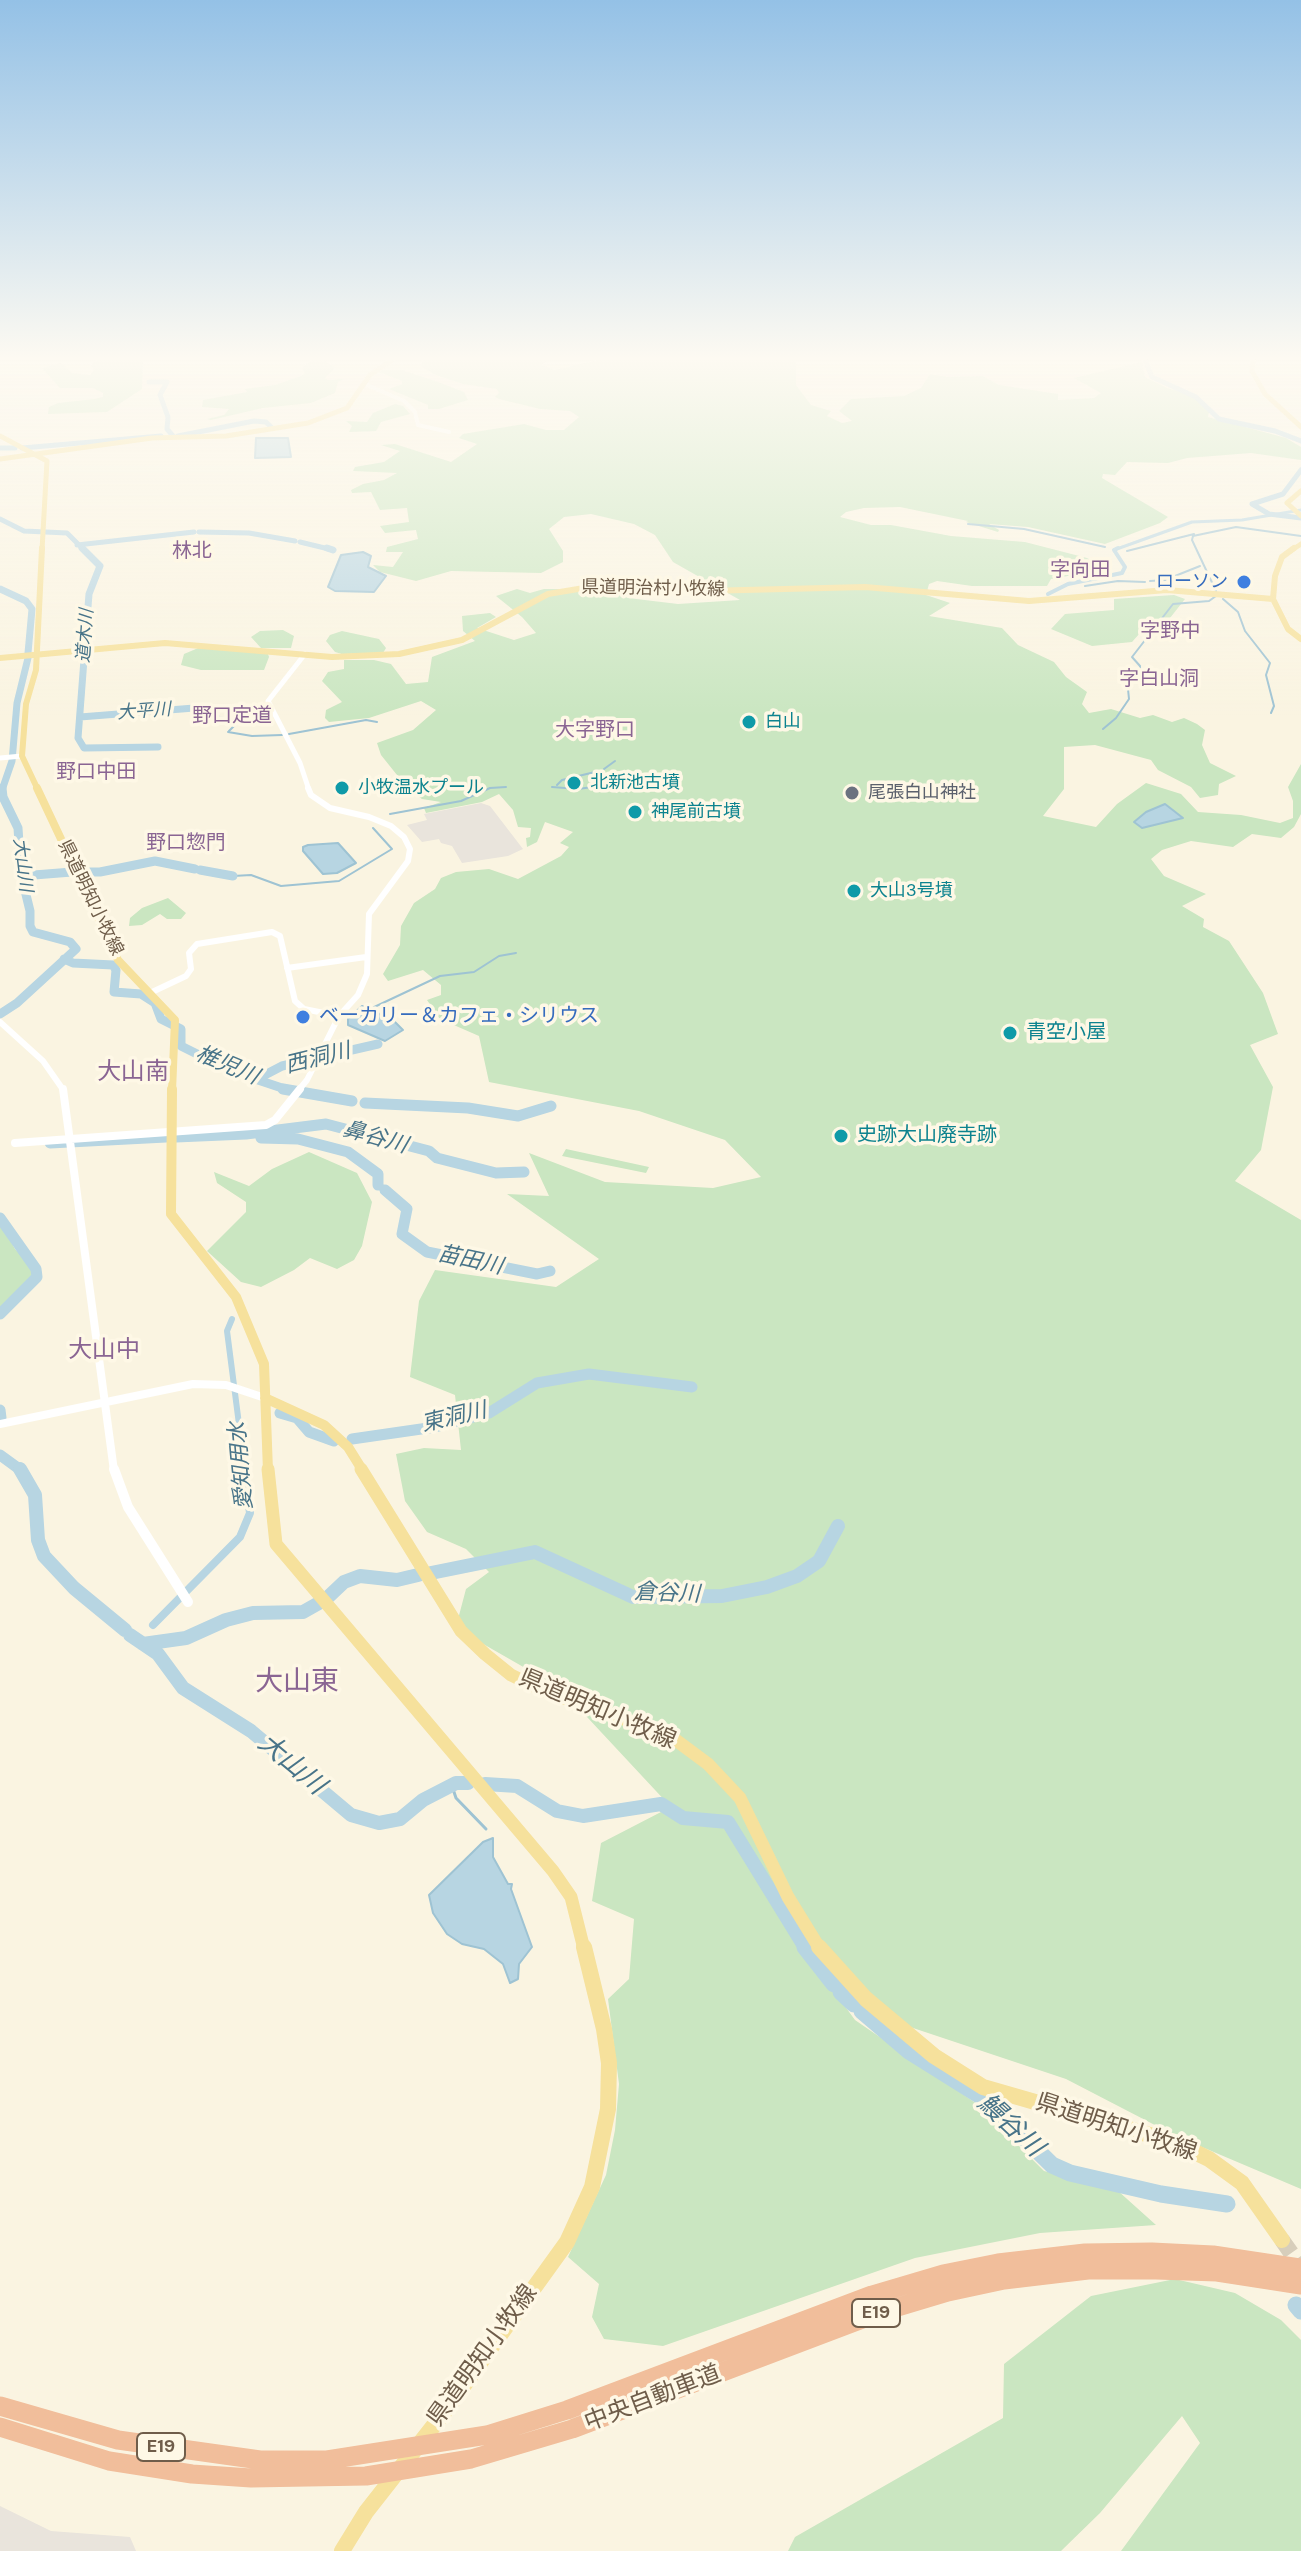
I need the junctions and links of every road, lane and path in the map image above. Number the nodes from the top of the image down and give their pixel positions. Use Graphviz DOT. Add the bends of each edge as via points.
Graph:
graph roads {
  1 [pos="46,479"];
  2 [pos="1301,491"];
  3 [pos="1301,516"];
  4 [pos="1301,544"];
  5 [pos="1273,599"];
  6 [pos="1301,639"];
  7 [pos="305,654"];
  8 [pos="36,655"];
  9 [pos="0,658"];
  10 [pos="20,756"];
  11 [pos="0,758"];
  12 [pos="366,957"];
  13 [pos="287,968"];
  14 [pos="150,993"];
  15 [pos="339,1016"];
  16 [pos="0,1022"];
  17 [pos="171,1133"];
  18 [pos="71,1142"];
  19 [pos="15,1143"];
  20 [pos="265,1398"];
  21 [pos="103,1401"];
  22 [pos="0,1424"];
  23 [pos="188,1602"];
  24 [pos="1282,2240"];
  25 [pos="1301,2268"];
  26 [pos="1301,2285"];
  27 [pos="0,2406"];
  28 [pos="0,2427"];
  29 [pos="342,2551"];
  1 -- 8 [label="main road, 県道明知小牧線"];
  2 -- 3 [label="main road" via="1287,503"];
  4 -- 5 [label="main road" via="1282,557"];
  5 -- 6 [label="main road" via="1288,629"];
  5 -- 7 [label="main road, 県道明治村小牧線" via="1152,590 1029,601 865,587 704,591 604,586 554,592 462,640 408,653"];
  7 -- 8 [label="main road, 県道明治村小牧線" via="200,643"];
  7 -- 12 [label="street" via="268,701 311,795 330,808 391,826 410,849 408,861 369,914"];
  8 -- 9 [label="main road, 県道明治村小牧線"];
  8 -- 10 [label="main road, 県道明知小牧線"];
  10 -- 11 [label="street"];
  10 -- 14 [label="main road, 県道明知小牧線" via="118,960"];
  12 -- 13 [label="street"];
  12 -- 15 [label="street" via="362,989"];
  13 -- 14 [label="street" via="275,932 210,940 191,949 186,976"];
  13 -- 15 [label="street" via="299,1006"];
  14 -- 17 [label="main road, 県道明知小牧線" via="170,1011 175,1027"];
  15 -- 17 [label="street" via="317,1061 275,1120 265,1126"];
  16 -- 18 [label="street" via="61,1082"];
  17 -- 18 [label="street"];
  17 -- 20 [label="main road, 県道明知小牧線" via="171,1214 236,1297 264,1364"];
  18 -- 19 [label="street"];
  18 -- 21 [label="street"];
  20 -- 21 [label="street" via="226,1385 193,1384"];
  20 -- 24 [label="main road, 県道明知小牧線" via="324,1425 348,1447 461,1631 485,1654 542,1690 669,1735 708,1764 740,1798 821,1951 911,2037 983,2087 1174,2142 1209,2159 1242,2183"];
  20 -- 29 [label="main road, 県道明知小牧線" via="273,1534 284,1556 571,1897 598,1996 609,2063 599,2163 567,2242"];
  21 -- 22 [label="street"];
  21 -- 23 [label="street" via="119,1491"];
  25 -- 27 [label="highway, 中央自動車道 / E19" via="1152,2252 1034,2258 943,2274 487,2435 327,2460 260,2460 133,2442"];
  26 -- 28 [label="highway, 中央自動車道 / E19" via="1217,2272 1156,2270 1076,2271 976,2286 878,2313 572,2429 471,2459 366,2476 192,2474 109,2461"];
}
